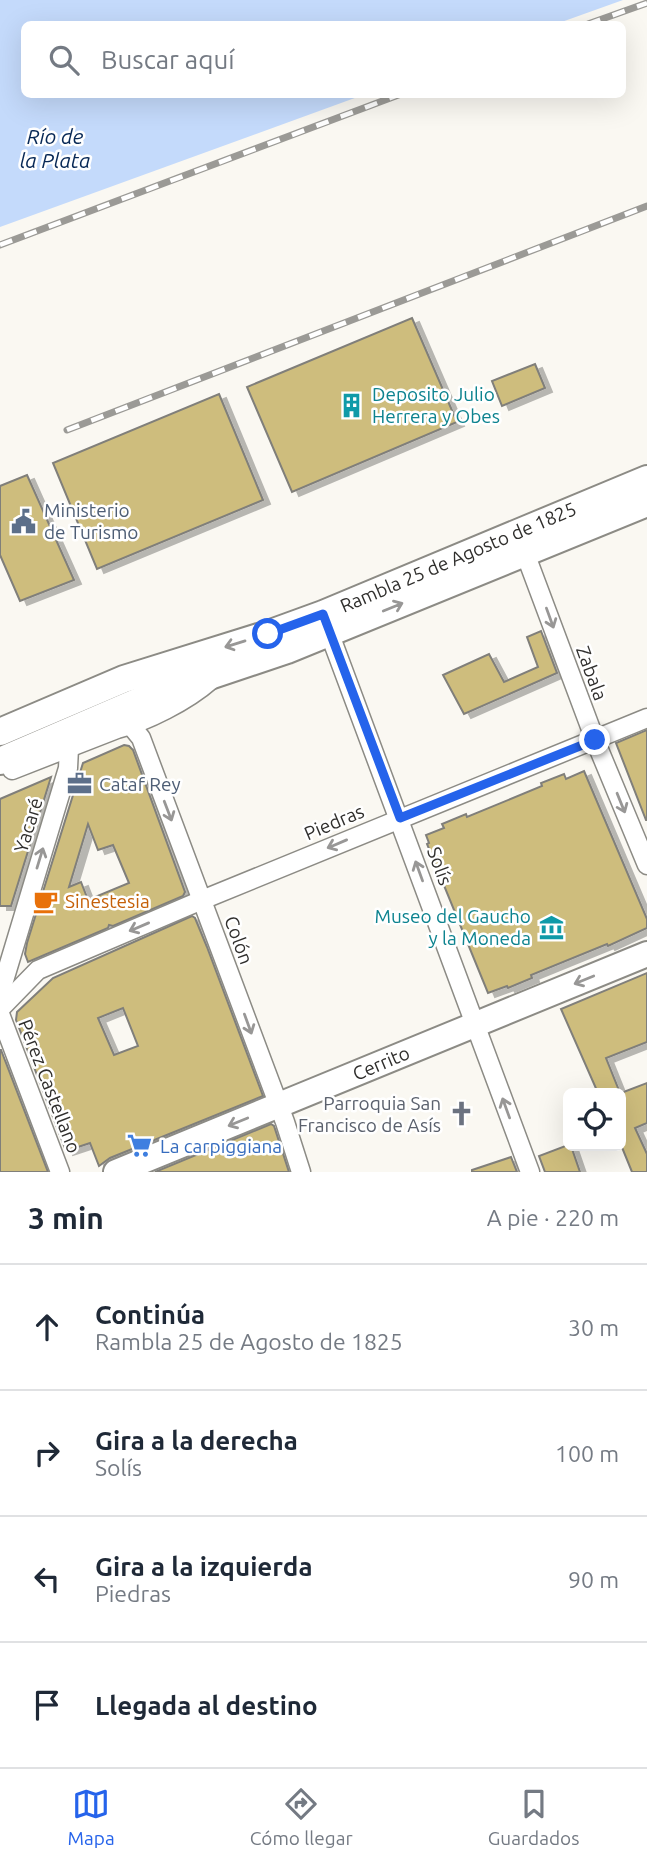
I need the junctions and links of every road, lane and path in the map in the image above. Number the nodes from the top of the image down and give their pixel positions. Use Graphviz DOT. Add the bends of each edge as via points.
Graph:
graph roads {
  1 [pos="647,479"];
  2 [pos="647,503"];
  3 [pos="522,543"];
  4 [pos="326,623"];
  5 [pos="221,671"];
  6 [pos="647,718"];
  7 [pos="31,719"];
  8 [pos="132,727"];
  9 [pos="0,732"];
  10 [pos="595,740"];
  11 [pos="67,741"];
  12 [pos="0,748"];
  13 [pos="0,761"];
  14 [pos="0,773"];
  15 [pos="400,818"];
  16 [pos="647,865"];
  17 [pos="202,900"];
  18 [pos="13,946"];
  19 [pos="647,954"];
  20 [pos="38,970"];
  21 [pos="0,993"];
  22 [pos="0,1009"];
  23 [pos="0,1014"];
  24 [pos="475,1024"];
  25 [pos="278,1106"];
  26 [pos="60,1172"];
  27 [pos="116,1172"];
  28 [pos="301,1172"];
  29 [pos="530,1172"];
  1 -- 3 [label="main road, Rambla 25 de Agosto de 1825"];
  2 -- 3 [label="main road, Rambla 25 de Agosto de 1825"];
  3 -- 4 [label="main road, Rambla 25 de Agosto de 1825"];
  3 -- 10 [label="street, Zabala, one-way"];
  4 -- 5 [label="main road, Rambla 25 de Agosto de 1825" via="287,650"];
  4 -- 7 [label="main road, Rambla 25 de Agosto de 1825, one-way" via="268,634 124,678"];
  4 -- 15 [label="street, Solís"];
  5 -- 8 [label="street, Rambla 25 de Agosto de 1825" via="191,696"];
  5 -- 11 [label="main road, Rambla 25 de Agosto de 1825" via="153,695"];
  6 -- 10 [label="street, Piedras"];
  7 -- 9 [label="main road, Rambla 25 de Agosto de 1825"];
  7 -- 11 [label="street"];
  7 -- 12 [label="street, Rambla 25 de Agosto de 1825" via="16,740"];
  8 -- 11 [label="street, Rambla 25 de Agosto de 1825"];
  8 -- 17 [label="street, Colón, one-way" via="141,738"];
  10 -- 15 [label="street, Piedras"];
  10 -- 16 [label="street, Zabala, one-way"];
  11 -- 13 [label="main road, Rambla 25 de Agosto de 1825"];
  11 -- 14 [label="street, Rambla 25 de Agosto de 1825"];
  18 -- 11 [label="street, Yacaré, one-way" via="68,768"];
  15 -- 17 [label="street, Piedras, one-way"];
  24 -- 15 [label="street, Solís, one-way"];
  17 -- 20 [label="street, Piedras, one-way"];
  17 -- 25 [label="street, Colón, one-way"];
  18 -- 20 [label="street" via="12,960 19,970"];
  18 -- 21 [label="street, Yacaré"];
  19 -- 24 [label="street, Cerrito, one-way"];
  20 -- 22 [label="street, Piedras"];
  23 -- 26 [label="street, Pérez Castellano"];
  24 -- 25 [label="street, Cerrito"];
  29 -- 24 [label="street, Solís, one-way"];
  25 -- 27 [label="street, Cerrito, one-way"];
  25 -- 28 [label="street, Colón"];
}
